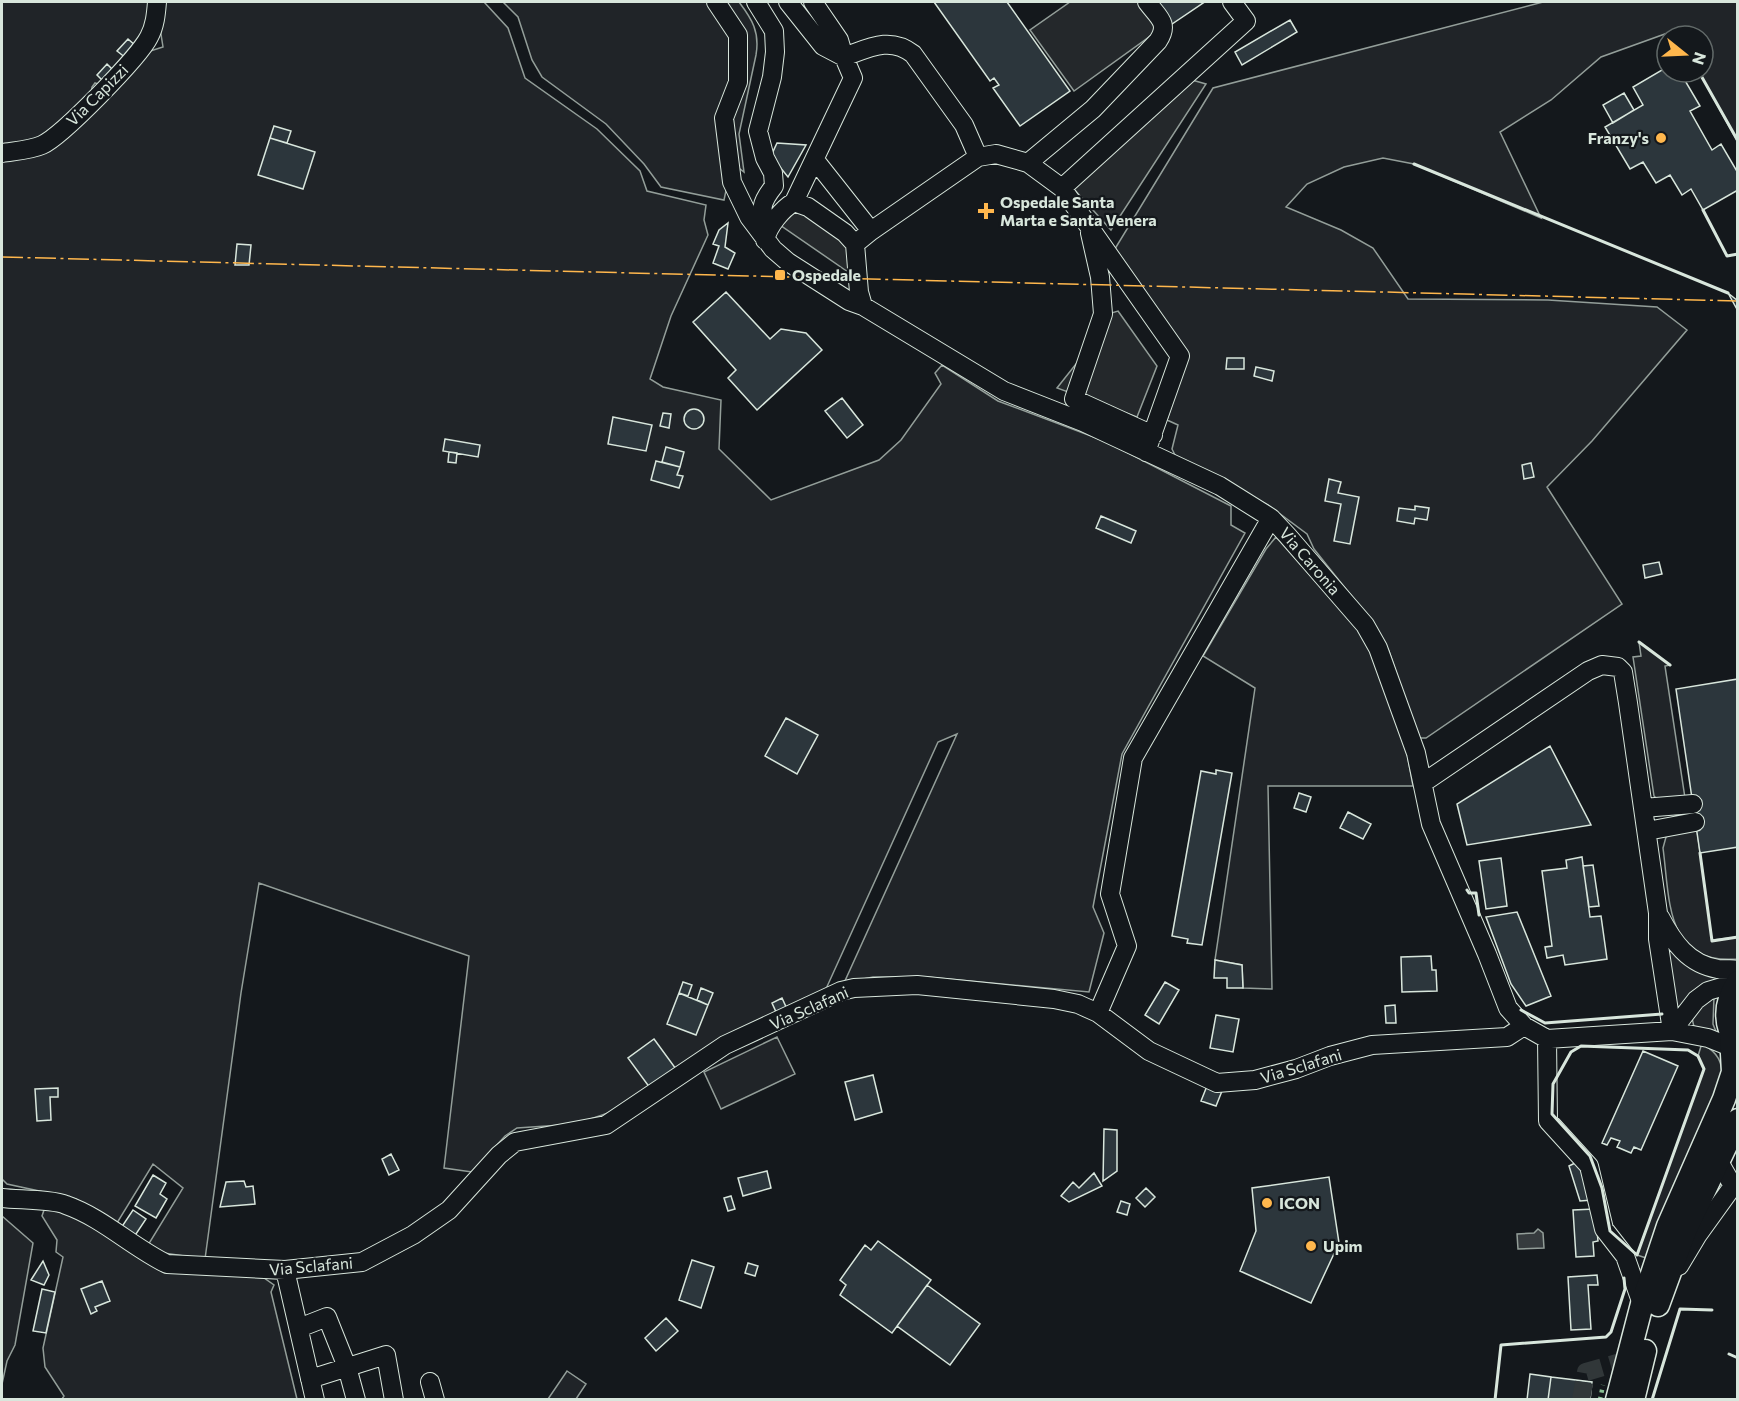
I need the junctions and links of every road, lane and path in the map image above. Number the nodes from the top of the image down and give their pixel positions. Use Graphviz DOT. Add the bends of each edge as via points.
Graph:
graph roads {
  1 [pos="158,2"];
  2 [pos="716,2"];
  3 [pos="787,2"];
  4 [pos="813,2"];
  5 [pos="1147,2"];
  6 [pos="1232,2"];
  7 [pos="762,9"];
  8 [pos="844,57"];
  9 [pos="2,153"];
  10 [pos="978,158"];
  11 [pos="815,160"];
  12 [pos="1028,163"];
  13 [pos="1062,188"];
  14 [pos="794,202"];
  15 [pos="1087,222"];
  16 [pos="871,231"];
  17 [pos="766,235"];
  18 [pos="855,244"];
  19 [pos="863,306"];
  20 [pos="1153,435"];
  21 [pos="1146,452"];
  22 [pos="1271,518"];
  23 [pos="1423,783"];
  24 [pos="1693,804"];
  25 [pos="1643,808"];
  26 [pos="1695,822"];
  27 [pos="1647,831"];
  28 [pos="1658,913"];
  29 [pos="1737,970"];
  30 [pos="1737,982"];
  31 [pos="1098,1013"];
  32 [pos="1524,1026"];
  33 [pos="1672,1031"];
  34 [pos="1546,1039"];
  35 [pos="1734,1045"];
  36 [pos="1737,1120"];
  37 [pos="1718,1160"];
  38 [pos="1735,1182"];
  39 [pos="2,1198"];
  40 [pos="285,1270"];
  41 [pos="1650,1301"];
  42 [pos="299,1328"];
  43 [pos="347,1367"];
  44 [pos="309,1379"];
  45 [pos="315,1400"];
  46 [pos="356,1400"];
  47 [pos="394,1400"];
  48 [pos="1617,1400"];
  49 [pos="1633,1400"];
  1 -- 9 [label="street, Via Capizzi" via="149,39 59,134 42,145"];
  2 -- 17 [label="street, Via Caronia" via="738,35 738,82 724,118 732,182 749,217"];
  3 -- 7 [label="street"];
  3 -- 8 [label="street" via="823,46"];
  4 -- 8 [label="street" via="839,40"];
  5 -- 12 [label="street" via="1164,24 1158,41 1093,108"];
  6 -- 13 [label="street" via="1246,21"];
  7 -- 17 [label="street" via="774,31 775,52 758,131 773,173 774,186 761,209"];
  8 -- 10 [label="street" via="877,46 904,47 964,125"];
  8 -- 11 [label="street" via="853,78"];
  10 -- 12 [label="street" via="996,154"];
  10 -- 16 [label="street"];
  11 -- 14 [label="street"];
  11 -- 16 [label="street"];
  12 -- 13 [label="street"];
  13 -- 15 [label="street"];
  14 -- 17 [label="street"];
  14 -- 18 [label="street" via="808,207"];
  15 -- 20 [label="street" via="1180,356"];
  15 -- 20 [label="street" via="1100,277 1103,314 1074,399"];
  16 -- 18 [label="street"];
  17 -- 19 [label="street, Via Caronia" via="788,262"];
  18 -- 19 [label="street"];
  19 -- 21 [label="street, Via Caronia" via="1004,391"];
  20 -- 21 [label="street"];
  21 -- 22 [label="street, Via Caronia" via="1220,486"];
  22 -- 23 [label="street, Via Caronia" via="1365,625 1387,670"];
  22 -- 31 [label="street" via="1133,758 1110,894 1127,946"];
  23 -- 25 [label="street" via="1588,671 1611,665 1623,672"];
  23 -- 32 [label="street, Via Caronia" via="1431,824 1508,1008"];
  24 -- 25 [label="street"];
  25 -- 27 [label="street"];
  26 -- 27 [label="street"];
  27 -- 28 [label="street"];
  28 -- 29 [label="street" via="1671,938 1692,959 1718,969"];
  28 -- 33 [label="street" via="1658,939"];
  30 -- 33 [label="street" via="1708,991 1695,1000"];
  30 -- 35 [label="main road" via="1727,1006"];
  31 -- 32 [label="street, Via Sclafani" via="1149,1051 1217,1083 1255,1080 1372,1045 1507,1037"];
  31 -- 40 [label="street, Via Sclafani" via="1054,999 916,985 841,991 725,1045 606,1125 515,1142 449,1210 362,1262"];
  32 -- 34 [label="street"];
  33 -- 34 [label="street"];
  33 -- 35 [label="street"];
  34 -- 41 [label="street" via="1548,1120 1588,1166 1604,1229"];
  35 -- 41 [label="main road" via="1725,1099 1668,1226"];
  36 -- 37 [label="main road"];
  37 -- 38 [label="street"];
  37 -- 41 [label="main road"];
  38 -- 41 [label="street"];
  39 -- 40 [label="street, Via Sclafani" via="65,1204 166,1264"];
  40 -- 42 [label="street"];
  41 -- 48 [label="main road"];
  41 -- 49 [label="main road"];
  42 -- 43 [label="street" via="327,1317"];
  42 -- 44 [label="street"];
  43 -- 44 [label="street"];
  43 -- 46 [label="street"];
  43 -- 47 [label="street" via="386,1355"];
  44 -- 45 [label="street"];
}
